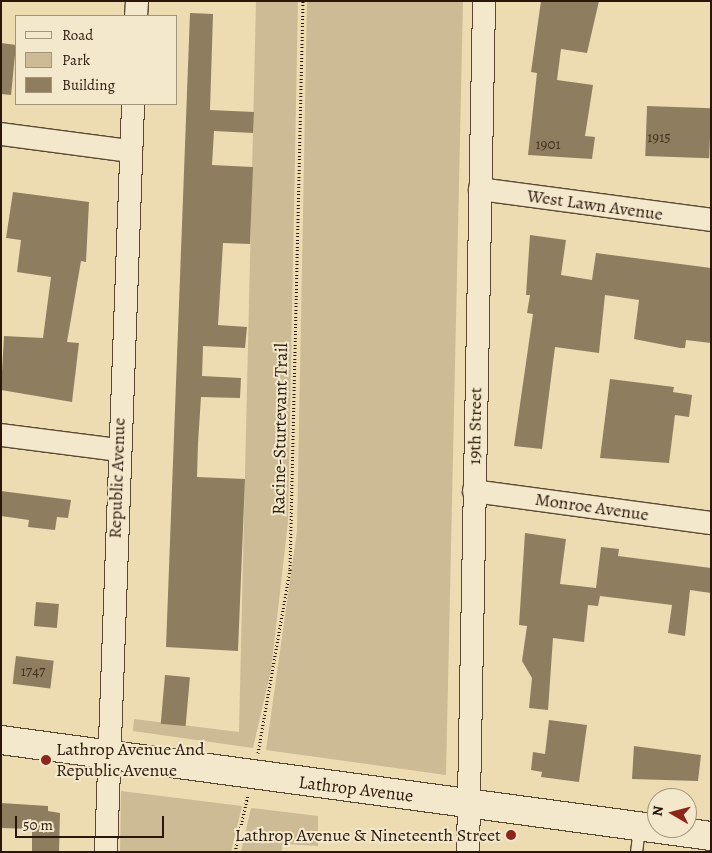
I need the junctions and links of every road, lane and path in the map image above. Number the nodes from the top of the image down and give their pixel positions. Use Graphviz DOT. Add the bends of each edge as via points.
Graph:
graph roads {
  1 [pos="137,1"];
  2 [pos="303,1"];
  3 [pos="484,1"];
  4 [pos="136,15"];
  5 [pos="133,105"];
  6 [pos="1,134"];
  7 [pos="131,151"];
  8 [pos="480,189"];
  9 [pos="711,220"];
  10 [pos="1,434"];
  11 [pos="118,450"];
  12 [pos="474,491"];
  13 [pos="711,523"];
  14 [pos="1,740"];
  15 [pos="107,754"];
  16 [pos="252,776"];
  17 [pos="469,803"];
  18 [pos="711,836"];
  19 [pos="637,839"];
  20 [pos="106,852"];
  21 [pos="235,852"];
  22 [pos="468,852"];
  1 -- 4 [label="street"];
  2 -- 16 [label="path, Racine-Sturtevant Trail" via="290,569"];
  3 -- 8 [label="street, 19th Street"];
  5 -- 7 [label="street, Republic Avenue"];
  6 -- 7 [label="street"];
  7 -- 11 [label="street, Republic Avenue"];
  8 -- 9 [label="street, West Lawn Avenue"];
  8 -- 12 [label="street, 19th Street"];
  10 -- 11 [label="street"];
  11 -- 15 [label="street, Republic Avenue"];
  12 -- 13 [label="street, Monroe Avenue"];
  12 -- 17 [label="street, 19th Street"];
  14 -- 15 [label="street, Lathrop Avenue"];
  15 -- 16 [label="street, Lathrop Avenue"];
  15 -- 20 [label="street, Republic Avenue"];
  16 -- 17 [label="street, Lathrop Avenue"];
  16 -- 21 [label="path, Racine-Sturtevant Trail"];
  17 -- 19 [label="street, Lathrop Avenue"];
  17 -- 22 [label="street, 19th Street"];
  18 -- 19 [label="street, Lathrop Avenue"];
}
